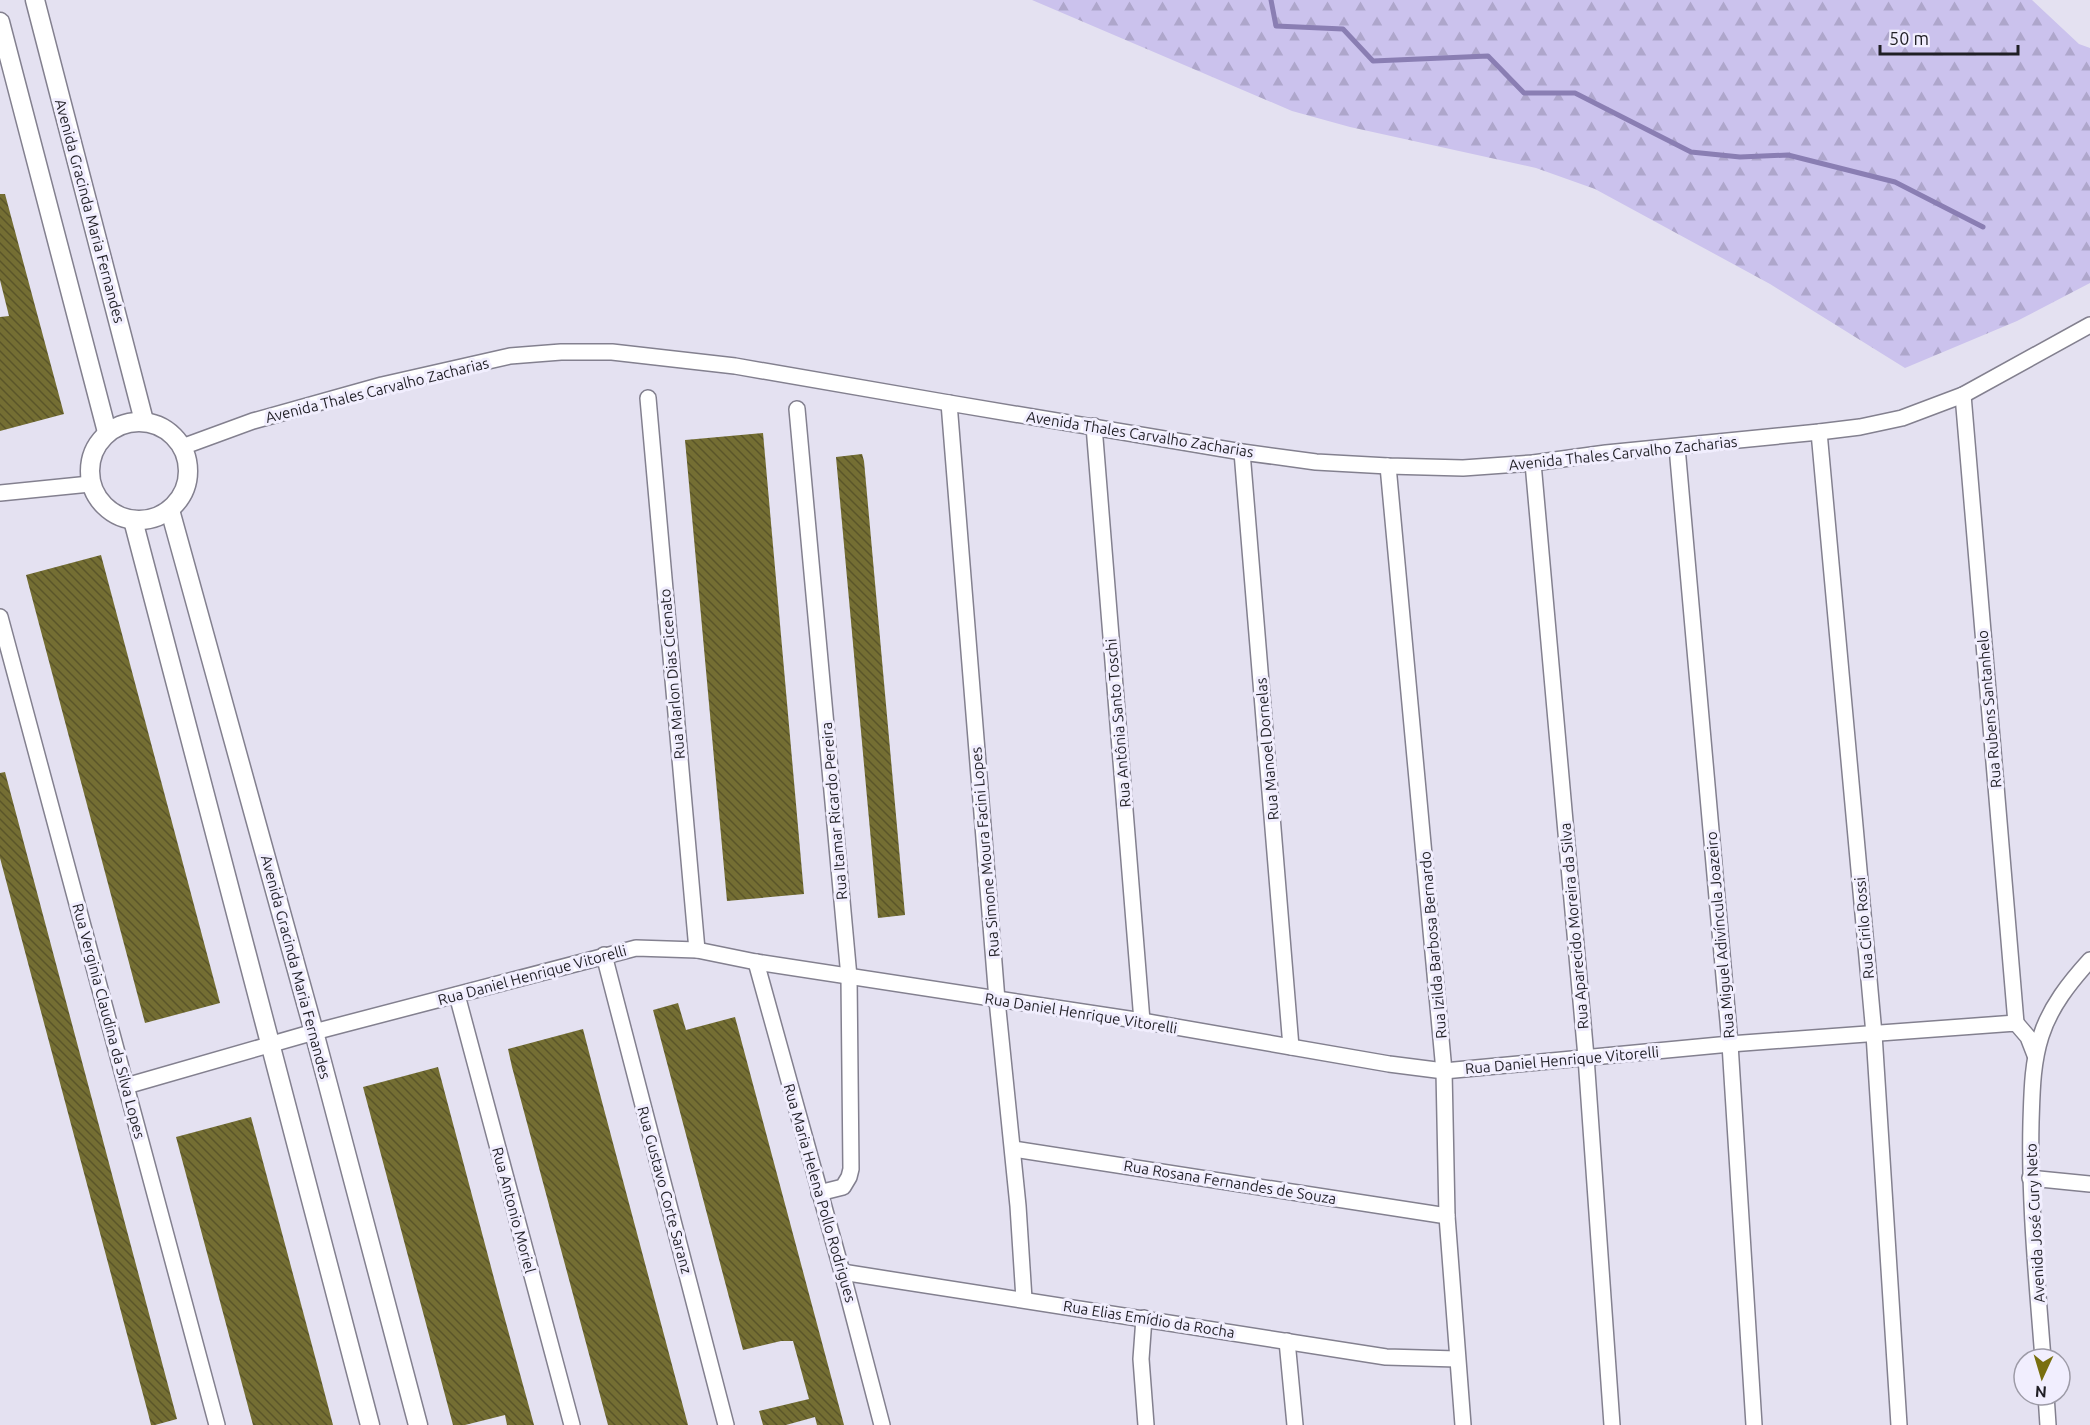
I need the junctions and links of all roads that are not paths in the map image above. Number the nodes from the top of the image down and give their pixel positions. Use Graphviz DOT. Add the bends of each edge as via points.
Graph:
graph roads {
  1 [pos="35,0"];
  2 [pos="0,22"];
  3 [pos="2090,325"];
  4 [pos="1963,395"];
  5 [pos="648,398"];
  6 [pos="949,404"];
  7 [pos="797,409"];
  8 [pos="144,421"];
  9 [pos="1094,426"];
  10 [pos="107,432"];
  11 [pos="1819,432"];
  12 [pos="182,447"];
  13 [pos="1677,447"];
  14 [pos="1242,452"];
  15 [pos="1533,463"];
  16 [pos="1388,466"];
  17 [pos="90,484"];
  18 [pos="0,493"];
  19 [pos="170,510"];
  20 [pos="133,520"];
  21 [pos="0,617"];
  22 [pos="697,950"];
  23 [pos="604,955"];
  24 [pos="2090,960"];
  25 [pos="756,962"];
  26 [pos="849,976"];
  27 [pos="457,995"];
  28 [pos="997,1000"];
  29 [pos="1142,1021"];
  30 [pos="2016,1023"];
  31 [pos="314,1032"];
  32 [pos="1874,1034"];
  33 [pos="270,1044"];
  34 [pos="1730,1044"];
  35 [pos="1292,1047"];
  36 [pos="2035,1054"];
  37 [pos="1586,1057"];
  38 [pos="1444,1071"];
  39 [pos="126,1086"];
  40 [pos="1013,1149"];
  41 [pos="2030,1178"];
  42 [pos="2090,1184"];
  43 [pos="819,1193"];
  44 [pos="1447,1216"];
  45 [pos="842,1272"];
  46 [pos="1024,1299"];
  47 [pos="1144,1318"];
  48 [pos="1287,1341"];
  49 [pos="2042,1347"];
  50 [pos="1457,1359"];
  51 [pos="2047,1407"];
  52 [pos="217,1425"];
  53 [pos="370,1425"];
  54 [pos="418,1425"];
  55 [pos="572,1425"];
  56 [pos="726,1425"];
  57 [pos="882,1425"];
  58 [pos="1146,1425"];
  59 [pos="1295,1425"];
  60 [pos="1463,1425"];
  61 [pos="1612,1425"];
  62 [pos="1754,1425"];
  63 [pos="1899,1425"];
  64 [pos="2048,1425"];
  1 -- 8 [label="street, Avenida Gracinda Maria Fernandes"];
  2 -- 10 [label="street"];
  3 -- 4 [label="street, Avenida Thales Carvalho Zacharias"];
  4 -- 11 [label="street, Avenida Thales Carvalho Zacharias" via="1902,418"];
  4 -- 30 [label="street, Rua Rubens Santanhelo"];
  5 -- 22 [label="street, Rua Marlon Dias Cicenato"];
  6 -- 9 [label="street, Avenida Thales Carvalho Zacharias"];
  6 -- 12 [label="street, Avenida Thales Carvalho Zacharias" via="735,366 612,352 561,352 510,357 382,385 253,421"];
  6 -- 28 [label="street, Rua Simone Moura Facini Lopes"];
  7 -- 26 [label="street, Rua Itamar Ricardo Pereira"];
  8 -- 10 [label="street" via="125,423"];
  8 -- 12 [label="street" via="163,427"];
  9 -- 14 [label="street, Avenida Thales Carvalho Zacharias"];
  9 -- 29 [label="street, Rua Antônia Santo Toschi"];
  10 -- 17 [label="street" via="95,447 89,465"];
  11 -- 13 [label="street, Avenida Thales Carvalho Zacharias"];
  11 -- 32 [label="street, Rua Cirilo Rossi"];
  12 -- 19 [label="street" via="188,476 183,495"];
  13 -- 15 [label="street, Avenida Thales Carvalho Zacharias"];
  13 -- 34 [label="street, Rua Miguel Adivíncula Joazeiro"];
  14 -- 16 [label="street, Avenida Thales Carvalho Zacharias"];
  14 -- 35 [label="street, Rua Manoel Dornelas"];
  15 -- 16 [label="street, Avenida Thales Carvalho Zacharias" via="1463,468"];
  15 -- 37 [label="street, Rua Aparecido Moreira da Silva"];
  16 -- 38 [label="street, Rua Izilda Barbosa Bernardo"];
  17 -- 18 [label="street"];
  17 -- 20 [label="street" via="100,502 115,514"];
  19 -- 20 [label="street" via="153,519"];
  19 -- 31 [label="street, Avenida Gracinda Maria Fernandes"];
  20 -- 33 [label="street"];
  21 -- 39 [label="street, Rua Verginia Claudina da Silva Lopes"];
  22 -- 23 [label="street, Rua Daniel Henrique Vitorelli" via="636,948"];
  22 -- 25 [label="street, Rua Daniel Henrique Vitorelli"];
  23 -- 27 [label="street, Rua Daniel Henrique Vitorelli"];
  23 -- 56 [label="street, Rua Gustavo Corte Saranz"];
  24 -- 36 [label="street, Avenida José Cury Neto" via="2054,1008"];
  25 -- 26 [label="street, Rua Daniel Henrique Vitorelli"];
  25 -- 43 [label="street, Rua Maria Helena Pollo Rodrigues"];
  26 -- 28 [label="street, Rua Daniel Henrique Vitorelli"];
  26 -- 43 [label="street, Rua Itamar Ricardo Pereira" via="851,1169 843,1187"];
  27 -- 31 [label="street, Rua Daniel Henrique Vitorelli"];
  27 -- 55 [label="street, Rua Antonio Moriel"];
  28 -- 29 [label="street, Rua Daniel Henrique Vitorelli"];
  28 -- 40 [label="street, Rua Simone Moura Facini Lopes"];
  29 -- 35 [label="street, Rua Daniel Henrique Vitorelli"];
  30 -- 32 [label="street, Rua Daniel Henrique Vitorelli"];
  30 -- 36 [label="street"];
  31 -- 33 [label="street, Rua Daniel Henrique Vitorelli"];
  31 -- 54 [label="street, Avenida Gracinda Maria Fernandes"];
  32 -- 34 [label="street, Rua Daniel Henrique Vitorelli"];
  32 -- 63 [label="street, Rua Cirilo Rossi"];
  33 -- 39 [label="street, Rua Daniel Henrique Vitorelli"];
  33 -- 53 [label="street"];
  34 -- 37 [label="street, Rua Daniel Henrique Vitorelli"];
  34 -- 62 [label="street, Rua Miguel Adivíncula Joazeiro"];
  35 -- 38 [label="street, Rua Daniel Henrique Vitorelli"];
  36 -- 41 [label="street, Avenida José Cury Neto"];
  37 -- 38 [label="street, Rua Daniel Henrique Vitorelli"];
  37 -- 61 [label="street, Rua Aparecido Moreira da Silva"];
  38 -- 44 [label="street, Rua Izilda Barbosa Bernardo"];
  39 -- 52 [label="street, Rua Verginia Claudina da Silva Lopes"];
  40 -- 44 [label="street, Rua Rosana Fernandes de Souza"];
  40 -- 46 [label="street, Rua Simone Moura Facini Lopes"];
  41 -- 42 [label="street"];
  41 -- 49 [label="street, Avenida José Cury Neto"];
  43 -- 45 [label="street, Rua Maria Helena Pollo Rodrigues"];
  44 -- 50 [label="street, Rua Izilda Barbosa Bernardo"];
  45 -- 46 [label="street, Rua Elias Emídio da Rocha"];
  45 -- 57 [label="street, Rua Maria Helena Pollo Rodrigues"];
  46 -- 47 [label="street, Rua Elias Emídio da Rocha"];
  47 -- 48 [label="street, Rua Elias Emídio da Rocha"];
  47 -- 58 [label="street" via="1141,1359"];
  48 -- 50 [label="street, Rua Elias Emídio da Rocha" via="1386,1357"];
  48 -- 59 [label="street"];
  50 -- 60 [label="street, Rua Izilda Barbosa Bernardo"];
  51 -- 64 [label="street"];
}
